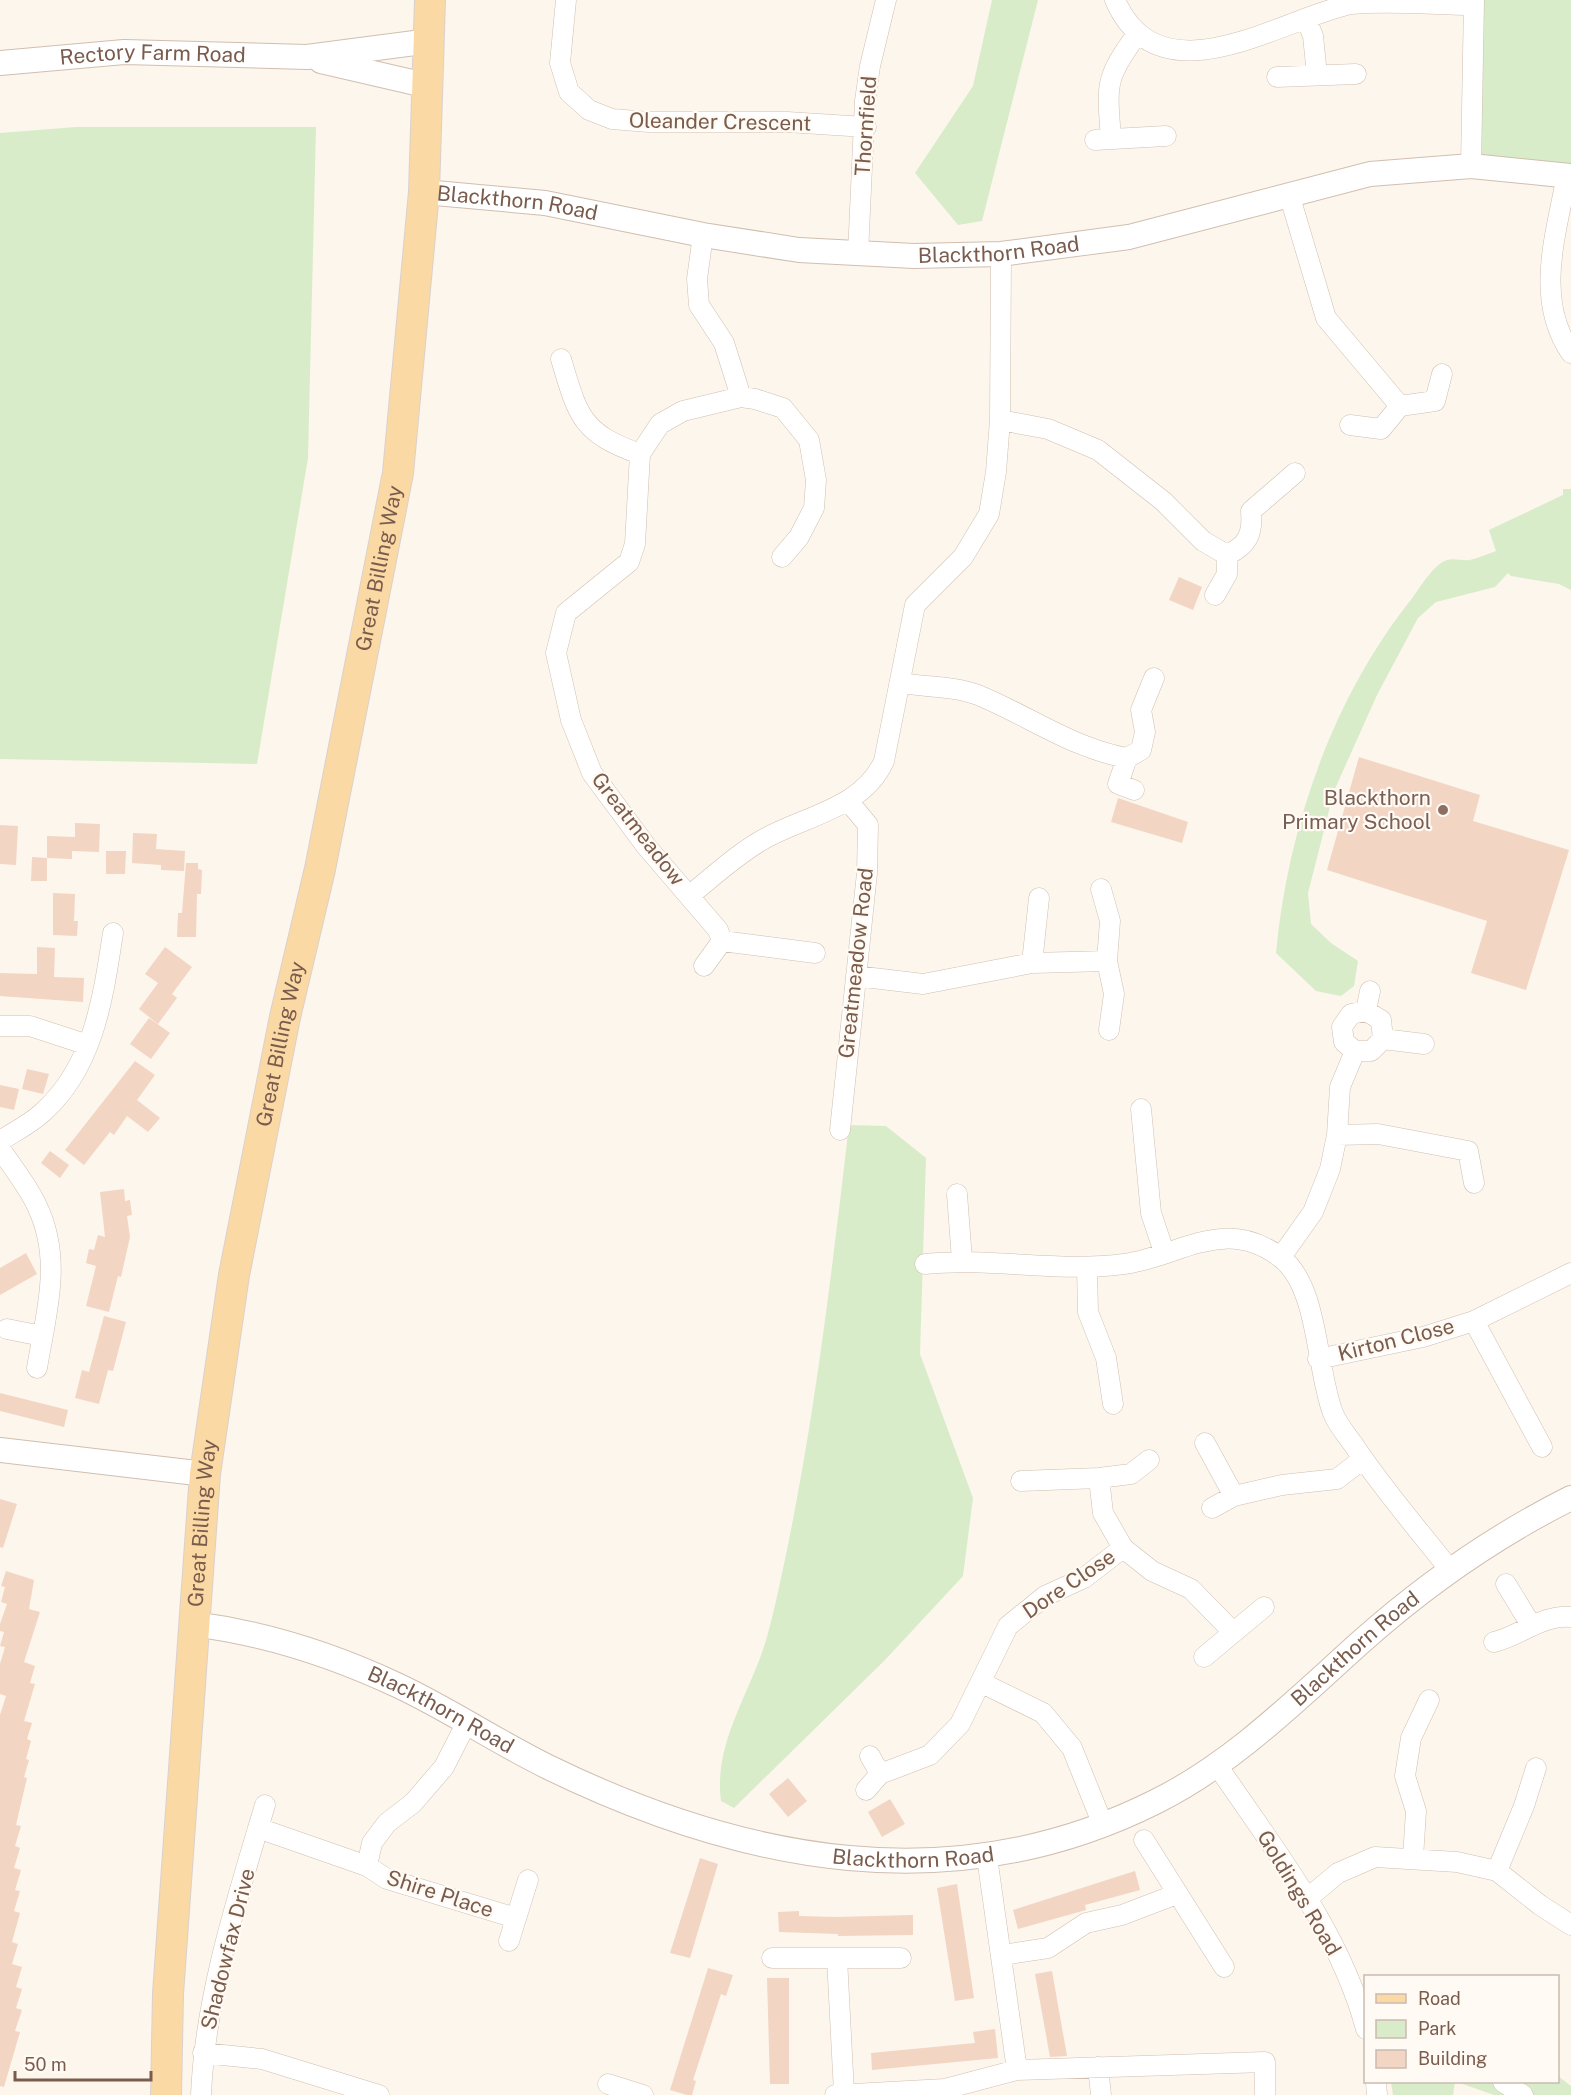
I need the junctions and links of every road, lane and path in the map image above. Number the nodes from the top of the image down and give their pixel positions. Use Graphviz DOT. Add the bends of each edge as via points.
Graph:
graph roads {
  1 [pos="430,0"];
  2 [pos="566,0"];
  3 [pos="886,0"];
  4 [pos="1115,0"];
  5 [pos="1474,2"];
  6 [pos="1306,19"];
  7 [pos="1138,33"];
  8 [pos="430,41"];
  9 [pos="307,57"];
  10 [pos="0,63"];
  11 [pos="1356,74"];
  12 [pos="1317,75"];
  13 [pos="1277,77"];
  14 [pos="429,86"];
  15 [pos="866,127"];
  16 [pos="1166,135"];
  17 [pos="1471,166"];
  18 [pos="1569,175"];
  19 [pos="424,192"];
  20 [pos="1288,194"];
  21 [pos="703,235"];
  22 [pos="858,254"];
  23 [pos="1001,254"];
  24 [pos="1571,354"];
  25 [pos="561,359"];
  26 [pos="1442,374"];
  27 [pos="741,397"];
  28 [pos="1400,406"];
  29 [pos="1000,420"];
  30 [pos="1350,425"];
  31 [pos="640,454"];
  32 [pos="1296,473"];
  33 [pos="1227,555"];
  34 [pos="782,557"];
  35 [pos="1215,595"];
  36 [pos="1154,678"];
  37 [pos="900,683"];
  38 [pos="1127,758"];
  39 [pos="1134,790"];
  40 [pos="849,802"];
  41 [pos="1101,889"];
  42 [pos="690,895"];
  43 [pos="1039,898"];
  44 [pos="113,933"];
  45 [pos="722,941"];
  46 [pos="815,953"];
  47 [pos="1107,961"];
  48 [pos="1032,963"];
  49 [pos="704,966"];
  50 [pos="856,976"];
  51 [pos="1370,991"];
  52 [pos="1366,1011"];
  53 [pos="0,1026"];
  54 [pos="1109,1030"];
  55 [pos="1383,1039"];
  56 [pos="1424,1044"];
  57 [pos="88,1045"];
  58 [pos="1354,1051"];
  59 [pos="1141,1109"];
  60 [pos="840,1130"];
  61 [pos="1337,1135"];
  62 [pos="0,1141"];
  63 [pos="0,1148"];
  64 [pos="1474,1183"];
  65 [pos="957,1194"];
  66 [pos="1164,1252"];
  67 [pos="1281,1257"];
  68 [pos="962,1260"];
  69 [pos="925,1264"];
  70 [pos="1088,1268"];
  71 [pos="1571,1273"];
  72 [pos="1473,1321"];
  73 [pos="7,1329"];
  74 [pos="42,1336"];
  75 [pos="1318,1359"];
  76 [pos="37,1368"];
  77 [pos="1113,1404"];
  78 [pos="1205,1443"];
  79 [pos="1542,1447"];
  80 [pos="0,1450"];
  81 [pos="1363,1459"];
  82 [pos="1149,1460"];
  83 [pos="205,1474"];
  84 [pos="1099,1478"];
  85 [pos="1021,1480"];
  86 [pos="1234,1496"];
  87 [pos="1571,1498"];
  88 [pos="1212,1508"];
  89 [pos="1123,1548"];
  90 [pos="1450,1570"];
  91 [pos="1506,1584"];
  92 [pos="1264,1607"];
  93 [pos="1571,1617"];
  94 [pos="193,1624"];
  95 [pos="1531,1625"];
  96 [pos="1233,1632"];
  97 [pos="1494,1642"];
  98 [pos="1204,1657"];
  99 [pos="982,1683"];
  100 [pos="1429,1700"];
  101 [pos="467,1722"];
  102 [pos="870,1756"];
  103 [pos="1217,1766"];
  104 [pos="1536,1768"];
  105 [pos="880,1774"];
  106 [pos="866,1790"];
  107 [pos="265,1805"];
  108 [pos="1103,1825"];
  109 [pos="258,1828"];
  110 [pos="1144,1840"];
  111 [pos="987,1857"];
  112 [pos="1413,1858"];
  113 [pos="367,1866"];
  114 [pos="1497,1871"];
  115 [pos="528,1880"];
  116 [pos="1178,1894"];
  117 [pos="1308,1898"];
  118 [pos="516,1918"];
  119 [pos="1571,1925"];
  120 [pos="509,1941"];
  121 [pos="1003,1955"];
  122 [pos="772,1958"];
  123 [pos="837,1958"];
  124 [pos="901,1958"];
  125 [pos="1224,1967"];
  126 [pos="1364,2026"];
  127 [pos="203,2053"];
  128 [pos="1098,2067"];
  129 [pos="1017,2070"];
  130 [pos="1505,2083"];
  131 [pos="608,2084"];
  132 [pos="945,2092"];
  133 [pos="840,2094"];
  134 [pos="166,2095"];
  135 [pos="201,2095"];
  136 [pos="379,2095"];
  137 [pos="643,2095"];
  138 [pos="1101,2095"];
  139 [pos="1265,2095"];
  140 [pos="1523,2095"];
  1 -- 8 [label="main road, Great Billing Way"];
  2 -- 15 [label="street, Oleander Crescent" via="560,63 569,92 589,110 612,119 649,122 787,122"];
  3 -- 15 [label="street, Thornfield" via="870,66"];
  4 -- 7 [label="street" via="1121,14"];
  5 -- 6 [label="street" via="1353,3"];
  5 -- 17 [label="street"];
  6 -- 7 [label="street" via="1242,43 1213,48 1180,49 1157,44"];
  6 -- 12 [label="street" via="1313,36"];
  7 -- 16 [label="street" via="1110,77 1103,139"];
  8 -- 9 [label="street, Rectory Farm Road"];
  8 -- 14 [label="main road, Great Billing Way"];
  9 -- 10 [label="street, Rectory Farm Road" via="124,52"];
  9 -- 14 [label="street, Rectory Farm Road"];
  11 -- 12 [label="street"];
  12 -- 13 [label="street"];
  14 -- 19 [label="main road, Great Billing Way"];
  15 -- 22 [label="street, Thornfield"];
  17 -- 18 [label="street, Blackthorn Road"];
  17 -- 20 [label="street, Blackthorn Road" via="1370,174"];
  18 -- 24 [label="street" via="1550,267 1550,291 1556,327"];
  19 -- 21 [label="street, Blackthorn Road" via="545,203"];
  19 -- 83 [label="main road, Great Billing Way" via="398,473 239,1252"];
  20 -- 23 [label="street, Blackthorn Road" via="1128,237"];
  20 -- 28 [label="street" via="1326,318"];
  21 -- 22 [label="street, Blackthorn Road" via="799,250"];
  21 -- 27 [label="street" via="697,279 699,305 724,343"];
  22 -- 23 [label="street, Blackthorn Road"];
  23 -- 29 [label="street"];
  25 -- 31 [label="street" via="579,413 593,430"];
  26 -- 28 [label="street" via="1435,401"];
  27 -- 31 [label="street" via="683,411 660,424"];
  27 -- 34 [label="street" via="783,408 809,440 816,480 814,508 799,537"];
  28 -- 30 [label="street" via="1381,429"];
  29 -- 33 [label="street" via="1048,429 1098,450 1163,501 1203,541"];
  29 -- 37 [label="street" via="989,514 963,557 915,605"];
  31 -- 42 [label="street, Greatmeadow" via="635,544 629,562 566,613 556,653 571,720 592,773 646,846"];
  32 -- 33 [label="street" via="1251,511 1252,529 1244,547"];
  33 -- 35 [label="street" via="1227,574"];
  36 -- 38 [label="street" via="1141,710 1145,732 1141,750"];
  37 -- 38 [label="street" via="976,694 1072,742"];
  37 -- 40 [label="street" via="884,761 879,772"];
  38 -- 39 [label="street" via="1118,784"];
  40 -- 42 [label="street" via="762,840"];
  40 -- 50 [label="street, Greatmeadow Road" via="868,825"];
  41 -- 47 [label="street" via="1110,921"];
  42 -- 45 [label="street, Greatmeadow"];
  43 -- 48 [label="street"];
  44 -- 57 [label="street" via="102,1001"];
  45 -- 46 [label="street"];
  45 -- 49 [label="street"];
  47 -- 48 [label="street"];
  47 -- 54 [label="street" via="1114,994"];
  48 -- 50 [label="street" via="923,984"];
  50 -- 60 [label="street, Greatmeadow Road"];
  51 -- 52 [label="street"];
  52 -- 55 [label="street" via="1381,1020"];
  52 -- 58 [label="street" via="1351,1014 1342,1027 1344,1042"];
  53 -- 57 [label="street" via="30,1026"];
  55 -- 56 [label="street"];
  55 -- 58 [label="street" via="1371,1051"];
  57 -- 62 [label="street" via="80,1067 65,1089 41,1114"];
  58 -- 61 [label="street" via="1340,1087"];
  59 -- 66 [label="street" via="1150,1213"];
  61 -- 64 [label="street" via="1378,1134 1468,1151"];
  61 -- 67 [label="street" via="1330,1168 1313,1212"];
  63 -- 74 [label="street" via="37,1206 50,1241 53,1274"];
  65 -- 68 [label="street"];
  66 -- 67 [label="street" via="1196,1242 1227,1239 1252,1242"];
  66 -- 70 [label="street" via="1128,1264"];
  67 -- 75 [label="street" via="1299,1278 1311,1316"];
  68 -- 69 [label="street"];
  68 -- 70 [label="street"];
  70 -- 77 [label="street" via="1088,1312 1106,1358"];
  71 -- 72 [label="street, Kirton Close"];
  72 -- 75 [label="street, Kirton Close" via="1423,1338"];
  72 -- 79 [label="street, Kirton Close"];
  73 -- 74 [label="street"];
  74 -- 76 [label="street"];
  75 -- 81 [label="street" via="1334,1415"];
  78 -- 86 [label="street"];
  80 -- 83 [label="street"];
  81 -- 86 [label="street" via="1337,1479 1282,1485"];
  81 -- 90 [label="street"];
  82 -- 84 [label="street" via="1131,1474"];
  83 -- 94 [label="main road, Great Billing Way"];
  84 -- 85 [label="street"];
  84 -- 89 [label="street, Dore Close" via="1103,1513"];
  86 -- 88 [label="street"];
  87 -- 90 [label="street, Blackthorn Road" via="1528,1520"];
  89 -- 96 [label="street, Dore Close" via="1152,1571 1191,1589"];
  89 -- 99 [label="street, Dore Close" via="1084,1578 1045,1596 1008,1626"];
  90 -- 103 [label="street, Blackthorn Road"];
  91 -- 95 [label="street"];
  92 -- 96 [label="street"];
  93 -- 95 [label="street"];
  94 -- 101 [label="street, Blackthorn Road" via="240,1630 329,1656 401,1687"];
  94 -- 134 [label="main road, Great Billing Way" via="168,1994"];
  95 -- 97 [label="street" via="1513,1637"];
  96 -- 98 [label="street"];
  99 -- 105 [label="street, Dore Close" via="960,1724 930,1755"];
  99 -- 108 [label="street" via="1043,1713 1072,1748"];
  100 -- 112 [label="street" via="1412,1738 1405,1776 1416,1811"];
  101 -- 111 [label="street, Blackthorn Road" via="544,1765 622,1801 711,1833 794,1852 868,1861 930,1862"];
  101 -- 113 [label="street, Shire Place" via="444,1767 413,1803 387,1823 372,1844"];
  102 -- 105 [label="street"];
  103 -- 108 [label="street, Blackthorn Road" via="1157,1802"];
  103 -- 117 [label="street, Goldings Road"];
  104 -- 114 [label="street"];
  105 -- 106 [label="street, Dore Close"];
  107 -- 109 [label="street, Shadowfax Drive"];
  108 -- 111 [label="street, Blackthorn Road" via="1044,1845"];
  109 -- 113 [label="street, Shire Place"];
  109 -- 127 [label="street, Shadowfax Drive"];
  110 -- 116 [label="street"];
  111 -- 121 [label="street"];
  112 -- 114 [label="street"];
  112 -- 117 [label="street" via="1375,1857 1338,1873"];
  113 -- 118 [label="street, Shire Place" via="387,1879"];
  114 -- 119 [label="street"];
  115 -- 118 [label="street, Shire Place"];
  116 -- 121 [label="street" via="1122,1915 1086,1923 1048,1948"];
  116 -- 125 [label="street"];
  117 -- 126 [label="street, Goldings Road" via="1341,1962"];
  118 -- 120 [label="street, Shire Place"];
  121 -- 129 [label="street"];
  122 -- 123 [label="street"];
  123 -- 124 [label="street"];
  123 -- 133 [label="street"];
  127 -- 135 [label="street, Shadowfax Drive"];
  127 -- 136 [label="street" via="262,2059"];
  128 -- 129 [label="street"];
  128 -- 138 [label="street"];
  128 -- 139 [label="street" via="1265,2062"];
  129 -- 132 [label="street"];
  130 -- 140 [label="street"];
  131 -- 137 [label="street"];
  132 -- 133 [label="street"];
}
